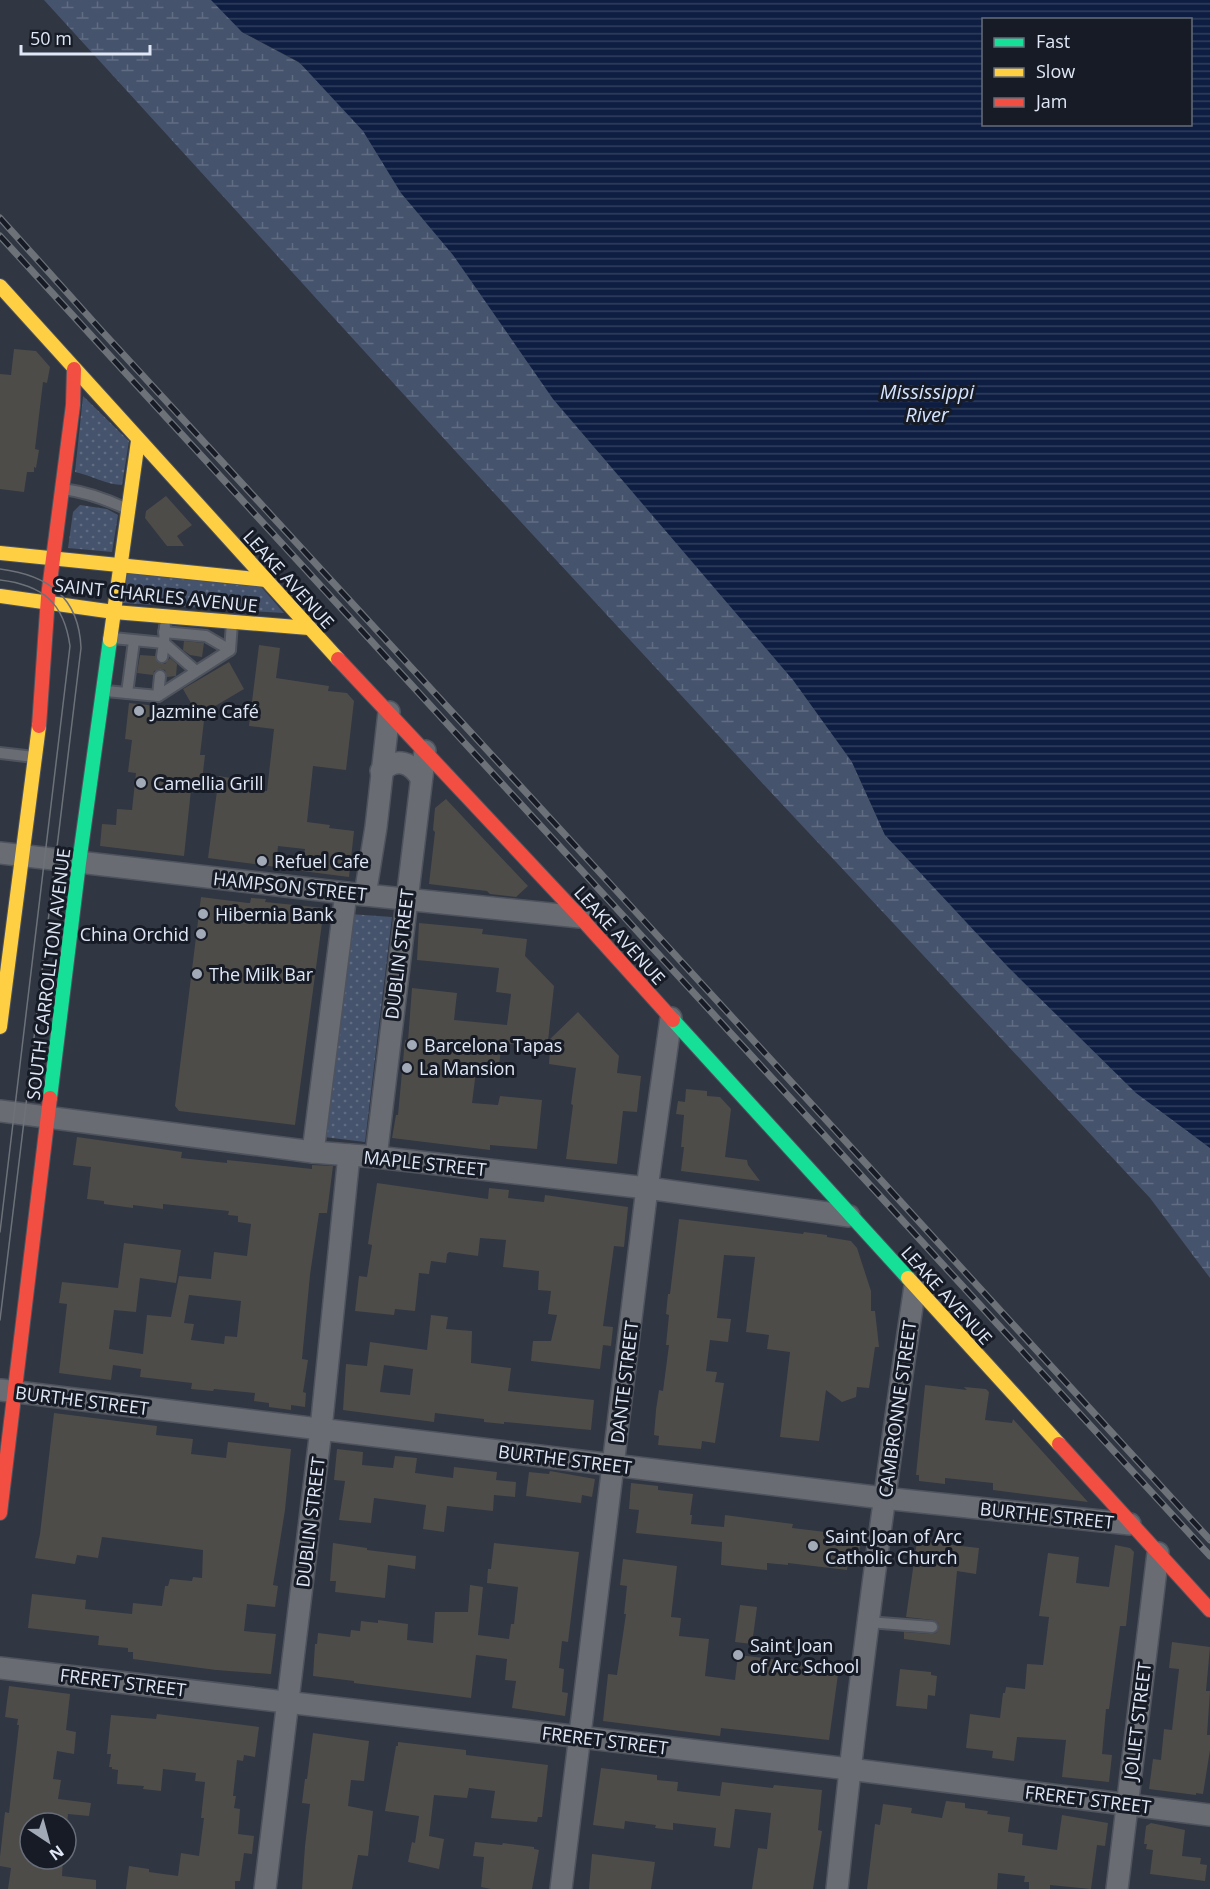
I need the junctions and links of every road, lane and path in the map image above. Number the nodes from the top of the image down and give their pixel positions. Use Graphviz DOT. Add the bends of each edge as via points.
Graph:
graph roads {
  1 [pos="0,286"];
  2 [pos="74,369"];
  3 [pos="138,441"];
  4 [pos="63,489"];
  5 [pos="128,509"];
  6 [pos="0,553"];
  7 [pos="52,558"];
  8 [pos="120,566"];
  9 [pos="266,580"];
  10 [pos="0,596"];
  11 [pos="48,602"];
  12 [pos="114,612"];
  13 [pos="165,617"];
  14 [pos="232,622"];
  15 [pos="309,628"];
  16 [pos="164,637"];
  17 [pos="110,638"];
  18 [pos="134,640"];
  19 [pos="230,650"];
  20 [pos="162,657"];
  21 [pos="196,671"];
  22 [pos="160,676"];
  23 [pos="103,691"];
  24 [pos="127,693"];
  25 [pos="158,696"];
  26 [pos="388,712"];
  27 [pos="425,751"];
  28 [pos="0,753"];
  29 [pos="34,757"];
  30 [pos="381,771"];
  31 [pos="421,778"];
  32 [pos="0,853"];
  33 [pos="21,856"];
  34 [pos="79,863"];
  35 [pos="356,894"];
  36 [pos="406,898"];
  37 [pos="580,917"];
  38 [pos="671,1018"];
  39 [pos="0,1027"];
  40 [pos="0,1111"];
  41 [pos="48,1116"];
  42 [pos="312,1152"];
  43 [pos="361,1156"];
  44 [pos="647,1188"];
  45 [pos="849,1216"];
  46 [pos="915,1286"];
  47 [pos="7,1390"];
  48 [pos="321,1429"];
  49 [pos="613,1465"];
  50 [pos="883,1498"];
  51 [pos="0,1513"];
  52 [pos="1130,1524"];
  53 [pos="1158,1553"];
  54 [pos="1210,1610"];
  55 [pos="868,1622"];
  56 [pos="932,1627"];
  57 [pos="0,1668"];
  58 [pos="289,1702"];
  59 [pos="580,1737"];
  60 [pos="849,1768"];
  61 [pos="1127,1804"];
  62 [pos="1210,1815"];
  63 [pos="266,1889"];
  64 [pos="561,1889"];
  65 [pos="837,1889"];
  66 [pos="1117,1889"];
  1 -- 2 [label="street, LEAKE AVENUE"];
  2 -- 3 [label="street, LEAKE AVENUE"];
  2 -- 4 [label="street" via="74,405"];
  3 -- 5 [label="street, SOUTH CARROLLTON AVENUE"];
  3 -- 9 [label="street, LEAKE AVENUE"];
  4 -- 5 [label="lane" via="107,499"];
  4 -- 7 [label="street"];
  5 -- 8 [label="street, SOUTH CARROLLTON AVENUE"];
  6 -- 7 [label="street, SAINT CHARLES AVENUE"];
  7 -- 8 [label="street, SAINT CHARLES AVENUE"];
  7 -- 11 [label="street"];
  8 -- 9 [label="street, SAINT CHARLES AVENUE"];
  8 -- 12 [label="street, SOUTH CARROLLTON AVENUE"];
  9 -- 15 [label="street, LEAKE AVENUE"];
  10 -- 11 [label="street, SAINT CHARLES AVENUE"];
  11 -- 12 [label="street, SAINT CHARLES AVENUE"];
  11 -- 29 [label="street" via="42,705"];
  12 -- 13 [label="street, SAINT CHARLES AVENUE"];
  12 -- 17 [label="street, SOUTH CARROLLTON AVENUE"];
  13 -- 14 [label="street, SAINT CHARLES AVENUE"];
  13 -- 16 [label="lane"];
  14 -- 15 [label="street, SAINT CHARLES AVENUE"];
  14 -- 19 [label="lane"];
  15 -- 26 [label="street, LEAKE AVENUE"];
  16 -- 18 [label="lane"];
  16 -- 19 [label="lane" via="206,636"];
  16 -- 20 [label="lane"];
  16 -- 21 [label="lane"];
  17 -- 18 [label="lane"];
  17 -- 23 [label="street, SOUTH CARROLLTON AVENUE"];
  18 -- 24 [label="lane"];
  19 -- 21 [label="lane"];
  21 -- 25 [label="lane"];
  22 -- 25 [label="lane"];
  23 -- 24 [label="lane"];
  23 -- 34 [label="street, SOUTH CARROLLTON AVENUE"];
  24 -- 25 [label="lane"];
  26 -- 27 [label="street, LEAKE AVENUE"];
  26 -- 30 [label="street"];
  27 -- 31 [label="street, DUBLIN STREET"];
  27 -- 37 [label="street, LEAKE AVENUE"];
  28 -- 29 [label="lane"];
  29 -- 33 [label="street"];
  30 -- 31 [label="street" via="387,765 407,763"];
  30 -- 35 [label="street" via="376,827"];
  31 -- 36 [label="street, DUBLIN STREET"];
  32 -- 33 [label="street, HAMPSON STREET"];
  33 -- 34 [label="street, HAMPSON STREET"];
  33 -- 39 [label="street"];
  34 -- 35 [label="street, HAMPSON STREET"];
  34 -- 41 [label="street, SOUTH CARROLLTON AVENUE"];
  35 -- 36 [label="street, HAMPSON STREET"];
  35 -- 42 [label="street"];
  36 -- 37 [label="street, HAMPSON STREET"];
  36 -- 43 [label="street, DUBLIN STREET"];
  37 -- 38 [label="street, LEAKE AVENUE"];
  38 -- 44 [label="street, DANTE STREET"];
  38 -- 45 [label="street, LEAKE AVENUE"];
  40 -- 41 [label="street, MAPLE STREET"];
  41 -- 42 [label="street, MAPLE STREET"];
  41 -- 47 [label="street, SOUTH CARROLLTON AVENUE"];
  42 -- 43 [label="street, MAPLE STREET"];
  43 -- 44 [label="street, MAPLE STREET"];
  43 -- 48 [label="street, DUBLIN STREET"];
  44 -- 45 [label="street, MAPLE STREET"];
  44 -- 49 [label="street, DANTE STREET"];
  45 -- 46 [label="street, LEAKE AVENUE"];
  46 -- 50 [label="street, CAMBRONNE STREET"];
  46 -- 52 [label="street, LEAKE AVENUE"];
  47 -- 48 [label="street, BURTHE STREET"];
  47 -- 51 [label="street, SOUTH CARROLLTON AVENUE"];
  48 -- 49 [label="street, BURTHE STREET"];
  48 -- 58 [label="street, DUBLIN STREET"];
  49 -- 50 [label="street, BURTHE STREET"];
  49 -- 59 [label="street, DANTE STREET"];
  50 -- 52 [label="street, BURTHE STREET"];
  50 -- 55 [label="street, CAMBRONNE STREET"];
  52 -- 53 [label="street, LEAKE AVENUE"];
  53 -- 54 [label="street, LEAKE AVENUE"];
  53 -- 61 [label="street, JOLIET STREET"];
  55 -- 56 [label="lane"];
  55 -- 60 [label="street, CAMBRONNE STREET"];
  57 -- 58 [label="street, FRERET STREET"];
  58 -- 59 [label="street, FRERET STREET"];
  58 -- 63 [label="street, DUBLIN STREET"];
  59 -- 60 [label="street, FRERET STREET"];
  59 -- 64 [label="street, DANTE STREET"];
  60 -- 61 [label="street, FRERET STREET"];
  60 -- 65 [label="street, CAMBRONNE STREET"];
  61 -- 62 [label="street, FRERET STREET"];
  61 -- 66 [label="street, JOLIET STREET"];
}
